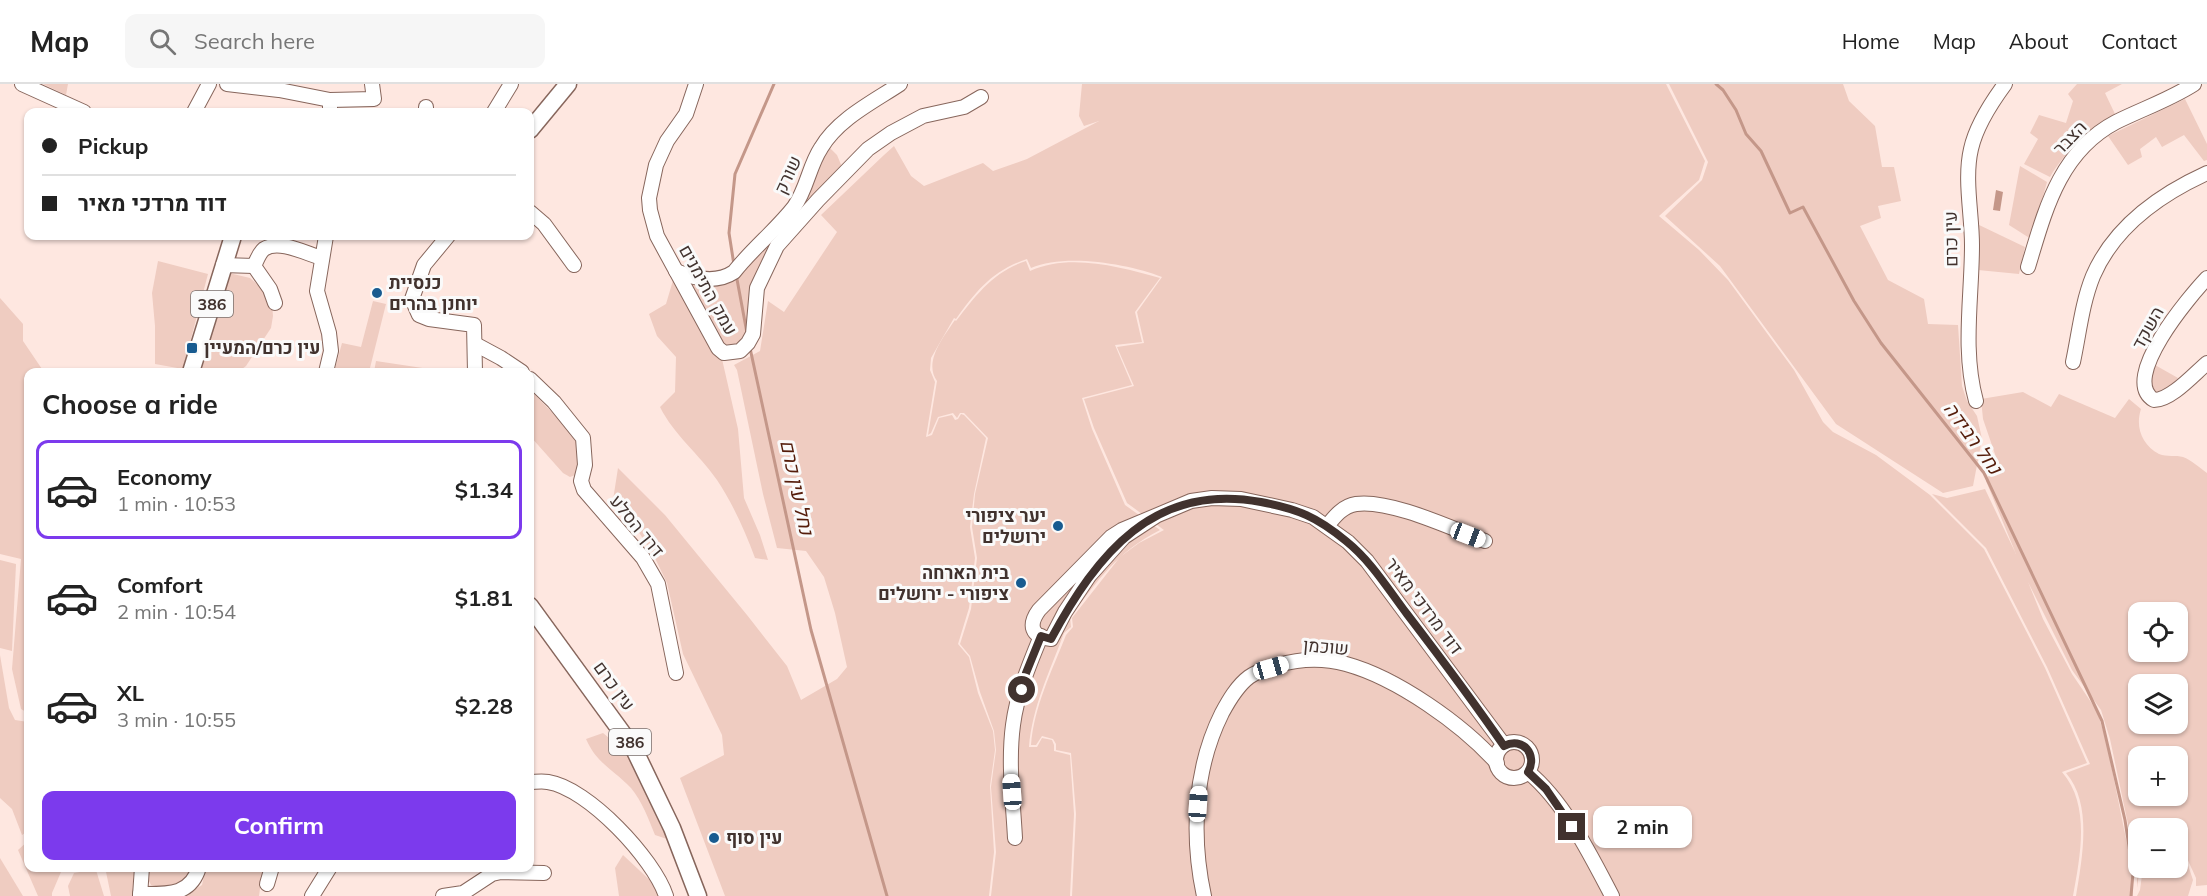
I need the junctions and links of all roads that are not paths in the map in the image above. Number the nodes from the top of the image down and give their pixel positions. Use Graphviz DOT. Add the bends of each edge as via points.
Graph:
graph roads {
  1 [pos="22,84"];
  2 [pos="210,84"];
  3 [pos="227,84"];
  4 [pos="372,84"];
  5 [pos="511,84"];
  6 [pos="568,84"];
  7 [pos="696,84"];
  8 [pos="900,84"];
  9 [pos="2005,84"];
  10 [pos="2194,84"];
  11 [pos="981,97"];
  12 [pos="330,106"];
  13 [pos="75,108"];
  14 [pos="196,108"];
  15 [pos="496,108"];
  16 [pos="534,125"];
  17 [pos="2207,173"];
  18 [pos="534,215"];
  19 [pos="232,240"];
  20 [pos="325,240"];
  21 [pos="445,240"];
  22 [pos="322,258"];
  23 [pos="223,265"];
  24 [pos="574,265"];
  25 [pos="254,266"];
  26 [pos="2028,267"];
  27 [pos="676,271"];
  28 [pos="2207,278"];
  29 [pos="275,303"];
  30 [pos="475,344"];
  31 [pos="2073,362"];
  32 [pos="2207,363"];
  33 [pos="192,368"];
  34 [pos="328,368"];
  35 [pos="475,368"];
  36 [pos="516,368"];
  37 [pos="534,383"];
  38 [pos="1976,401"];
  39 [pos="1156,516"];
  40 [pos="1327,526"];
  41 [pos="1485,541"];
  42 [pos="534,612"];
  43 [pos="1041,636"];
  44 [pos="676,673"];
  45 [pos="1504,746"];
  46 [pos="1497,764"];
  47 [pos="1528,772"];
  48 [pos="534,782"];
  49 [pos="1015,838"];
  50 [pos="142,872"];
  51 [pos="197,872"];
  52 [pos="271,872"];
  53 [pos="327,872"];
  54 [pos="544,873"];
  55 [pos="267,884"];
  56 [pos="140,895"];
  57 [pos="312,896"];
  58 [pos="442,896"];
  59 [pos="666,896"];
  60 [pos="698,896"];
  61 [pos="1204,896"];
  62 [pos="1612,896"];
  1 -- 13 [label="street"];
  2 -- 14 [label="street"];
  3 -- 12 [label="street" via="279,90"];
  4 -- 12 [label="street" via="374,99"];
  5 -- 15 [label="street"];
  6 -- 16 [label="main road"];
  7 -- 27 [label="street, עמק התימנים" via="686,114 666,141 656,165 649,198 652,223"];
  8 -- 27 [label="street, שורק" via="836,129 821,147 794,206 734,272 713,280"];
  9 -- 38 [label="street, עין כרם" via="1977,131 1969,164 1972,246 1968,331"];
  10 -- 26 [label="street, הצבר" via="2173,98 2108,127 2075,156 2050,197"];
  11 -- 27 [label="street, עמק התימנים" via="964,107 923,116 891,133 868,149 812,207 777,246 765,269 757,288 753,334 740,351 724,353 718,348"];
  17 -- 31 [label="street" via="2156,202 2115,241 2088,293"];
  18 -- 24 [label="street"];
  19 -- 23 [label="main road, 386"];
  20 -- 22 [label="street"];
  21 -- 30 [label="street" via="424,265 412,299 419,315 474,325"];
  22 -- 25 [label="street" via="279,246 266,248"];
  22 -- 34 [label="street" via="317,291 329,333"];
  23 -- 25 [label="street"];
  23 -- 33 [label="main road, 386"];
  25 -- 29 [label="street"];
  28 -- 32 [label="street, השקד" via="2169,323 2153,353 2144,386 2149,397 2162,399"];
  30 -- 35 [label="street"];
  30 -- 36 [label="street"];
  37 -- 44 [label="street, דרך הסלע" via="583,438 584,490 643,558 658,584"];
  39 -- 40 [label="street, דוד מרדכי מאיר" via="1191,501 1241,499 1292,510"];
  39 -- 43 [label="street, דוד מרדכי מאיר" via="1124,537 1089,576 1051,639"];
  39 -- 43 [label="street, דוד מרדכי מאיר" via="1111,537 1039,610 1032,627"];
  40 -- 41 [label="street" via="1340,510 1355,504 1383,505"];
  40 -- 45 [label="street, דוד מרדכי מאיר" via="1367,561"];
  42 -- 60 [label="main road, עין כרם / 386" via="634,750 672,828"];
  43 -- 49 [label="street" via="1026,673 1013,725"];
  45 -- 46 [label="street" via="1498,753"];
  45 -- 47 [label="street" via="1515,742 1526,746 1532,756"];
  46 -- 47 [label="street" via="1507,776 1518,778"];
  46 -- 61 [label="street, שוכמן" via="1429,705 1346,664 1307,660 1259,671 1230,697 1206,752 1197,829"];
  47 -- 62 [label="street" via="1546,789 1586,846"];
  48 -- 59 [label="street" via="565,788 602,813 654,870"];
  50 -- 56 [label="street"];
  51 -- 56 [label="street" via="184,891"];
  52 -- 55 [label="street"];
  53 -- 57 [label="street"];
  54 -- 58 [label="street" via="492,874 464,893"];
}
